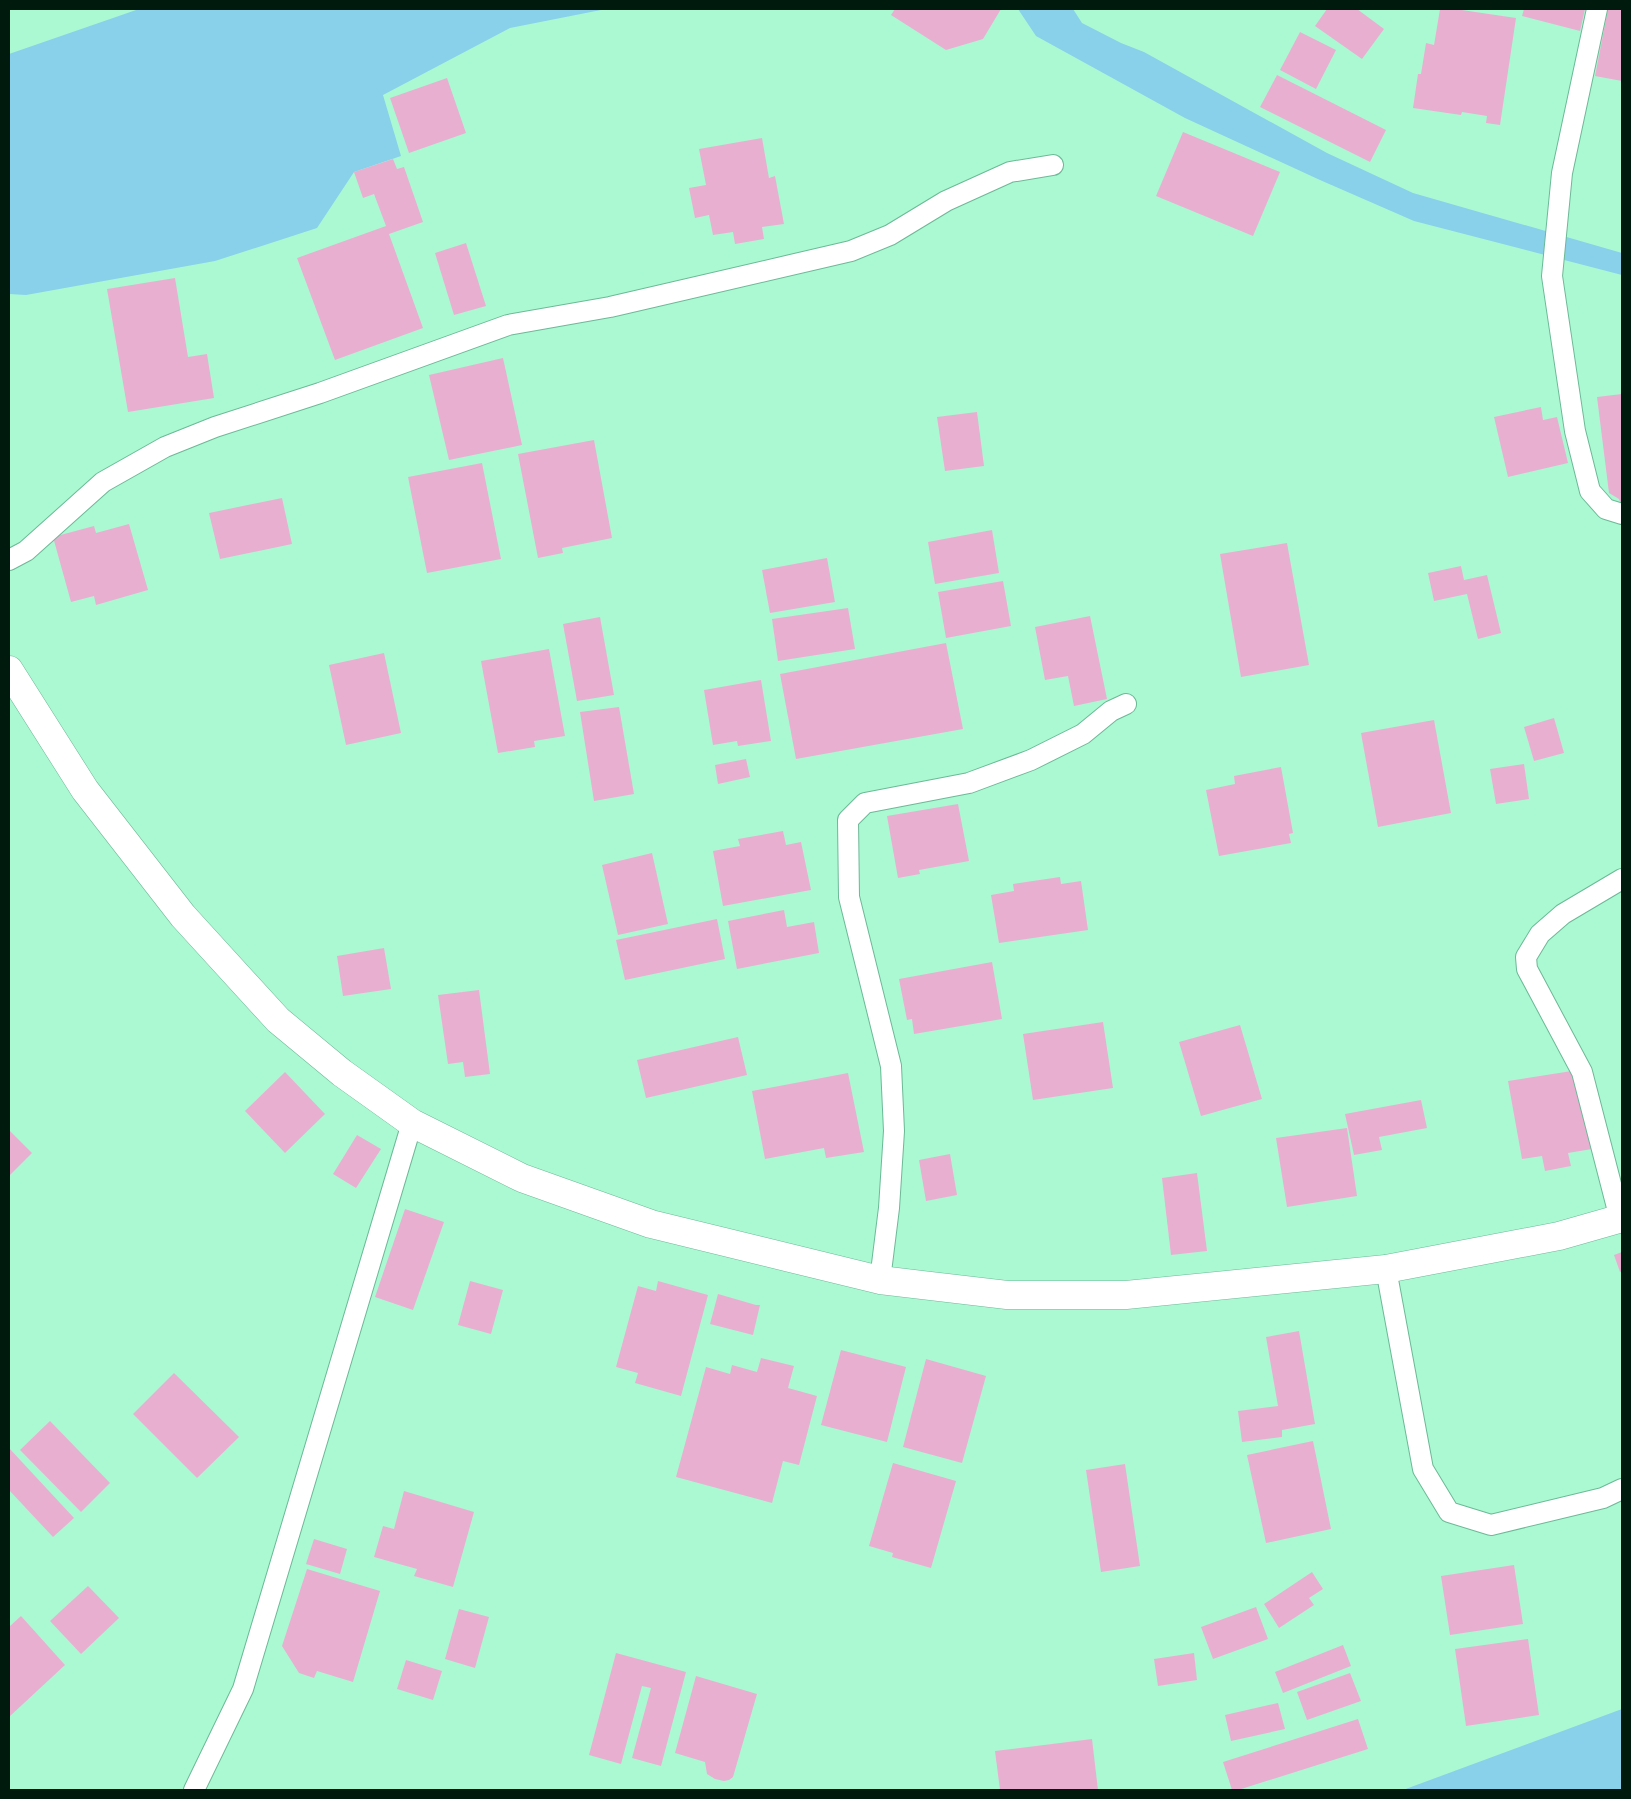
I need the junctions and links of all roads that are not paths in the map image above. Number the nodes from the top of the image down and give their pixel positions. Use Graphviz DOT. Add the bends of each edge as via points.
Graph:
graph roads {
  1 [pos="1596,9"];
  2 [pos="1053,165"];
  3 [pos="1622,514"];
  4 [pos="9,560"];
  5 [pos="9,670"];
  6 [pos="1126,704"];
  7 [pos="1622,879"];
  8 [pos="412,1123"];
  9 [pos="1621,1218"];
  10 [pos="1386,1269"];
  11 [pos="880,1280"];
  12 [pos="1622,1489"];
  13 [pos="194,1790"];
  1 -- 3 [label="lane" via="1562,173 1552,276 1576,432 1590,491 1606,509"];
  2 -- 4 [label="lane" via="1010,172 946,201 890,236 851,251 610,307 508,325 320,394 216,427 165,447 103,482 26,551"];
  5 -- 8 [label="street" via="85,790 183,916 278,1020 342,1073"];
  6 -- 11 [label="lane" via="1083,734 1031,760 969,783 866,802 848,820 849,897 891,1066 894,1131"];
  7 -- 9 [label="lane" via="1563,914 1540,934 1526,957 1528,969 1582,1072"];
  8 -- 11 [label="street" via="522,1178 651,1224"];
  8 -- 13 [label="lane" via="243,1689"];
  9 -- 10 [label="street" via="1559,1236"];
  10 -- 11 [label="street" via="1126,1295 1007,1295"];
  10 -- 12 [label="lane" via="1423,1470 1449,1512 1491,1525 1603,1498"];
}
